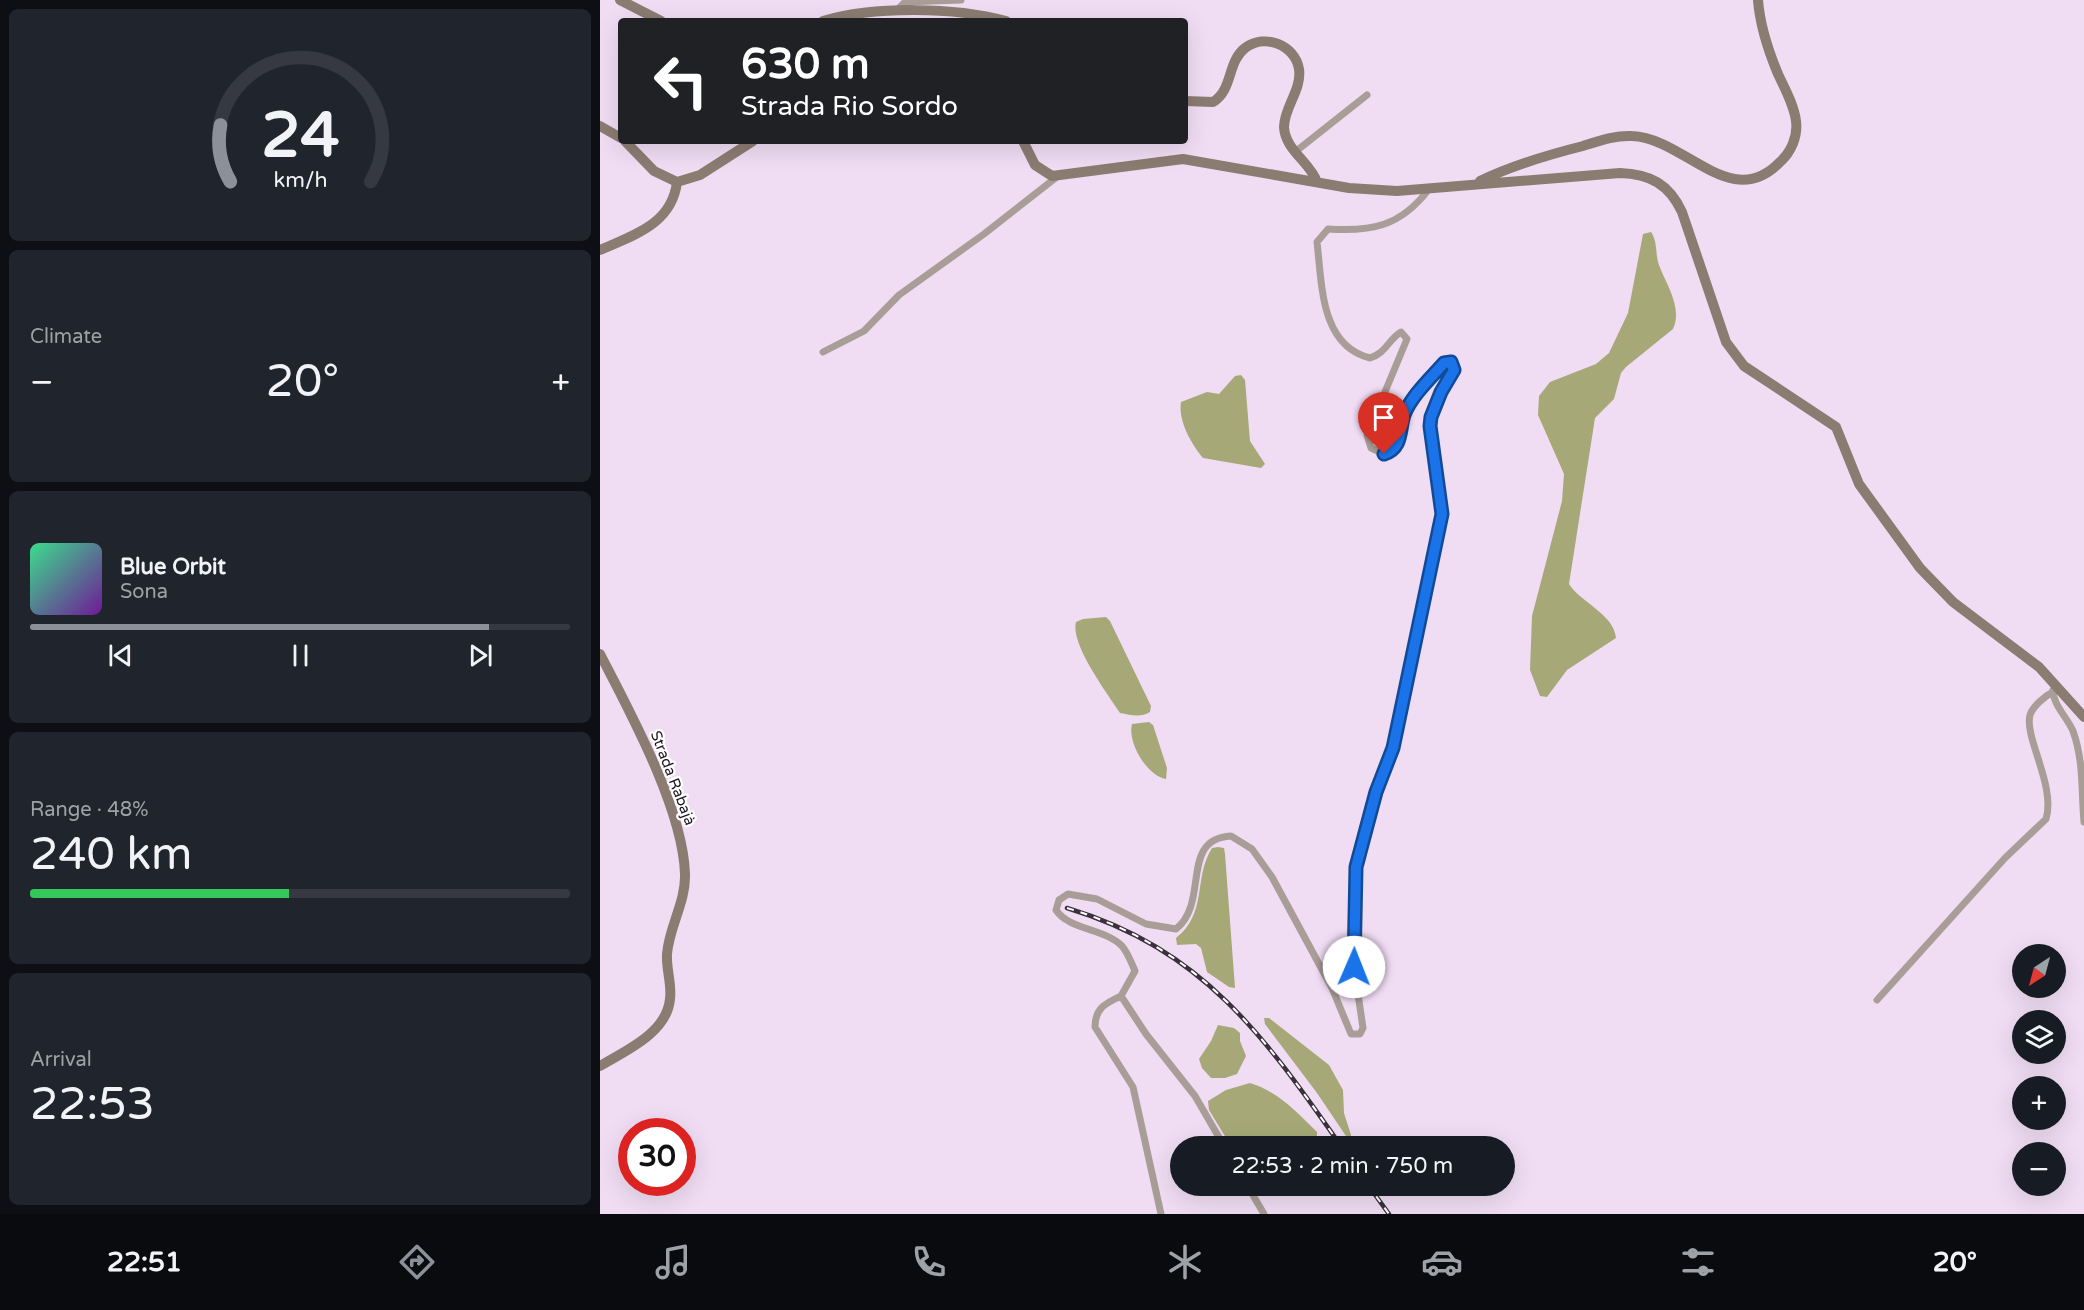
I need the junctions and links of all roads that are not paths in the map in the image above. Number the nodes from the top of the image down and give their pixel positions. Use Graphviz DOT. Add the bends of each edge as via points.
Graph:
graph roads {
  1 [pos="620,0"];
  2 [pos="961,0"];
  3 [pos="1758,0"];
  4 [pos="897,10"];
  5 [pos="655,18"];
  6 [pos="834,18"];
  7 [pos="991,18"];
  8 [pos="1367,95"];
  9 [pos="1188,101"];
  10 [pos="600,126"];
  11 [pos="618,136"];
  12 [pos="628,144"];
  13 [pos="748,144"];
  14 [pos="1024,144"];
  15 [pos="1295,152"];
  16 [pos="1533,158"];
  17 [pos="1518,164"];
  18 [pos="1058,176"];
  19 [pos="1535,180"];
  20 [pos="1515,181"];
  21 [pos="677,182"];
  22 [pos="1317,182"];
  23 [pos="1473,184"];
  24 [pos="1430,189"];
  25 [pos="600,250"];
  26 [pos="823,352"];
  27 [pos="600,654"];
  28 [pos="2054,687"];
  29 [pos="2084,717"];
  30 [pos="2084,822"];
  31 [pos="1121,996"];
  32 [pos="1877,1000"];
  33 [pos="600,1066"];
  34 [pos="1218,1136"];
  35 [pos="1253,1196"];
  36 [pos="1161,1214"];
  37 [pos="1264,1214"];
  1 -- 5 [label="street"];
  2 -- 4 [label="street" via="905,2"];
  3 -- 16 [label="street" via="1765,40 1796,121 1790,150 1768,173 1735,181 1717,175 1665,144 1631,136"];
  4 -- 6 [label="street"];
  4 -- 7 [label="street"];
  8 -- 15 [label="street"];
  9 -- 15 [label="street" via="1213,102 1224,93 1240,52 1258,42 1280,44 1299,68 1284,127"];
  10 -- 11 [label="street"];
  12 -- 21 [label="street" via="654,171"];
  13 -- 21 [label="street" via="700,175"];
  14 -- 18 [label="street" via="1035,165"];
  15 -- 22 [label="street"];
  16 -- 17 [label="street"];
  16 -- 19 [label="street"];
  16 -- 20 [label="street"];
  17 -- 20 [label="street" via="1513,171"];
  17 -- 23 [label="street"];
  18 -- 22 [label="street" via="1184,159"];
  18 -- 26 [label="street" via="899,295 864,331"];
  19 -- 20 [label="street"];
  19 -- 28 [label="street" via="1634,173 1657,180 1667,189 1686,222 1726,342 1738,360 1836,427 1859,484 1922,570 1953,602"];
  20 -- 23 [label="street"];
  21 -- 25 [label="street" via="673,203 651,226"];
  22 -- 24 [label="street" via="1374,190"];
  23 -- 24 [label="street"];
  24 -- 31 [label="street" via="1399,218 1359,231 1328,229 1317,242 1324,304 1331,325 1347,347 1370,358 1385,351 1401,332 1407,339 1367,435 1371,448 1384,454 1390,452 1400,441 1404,415 1421,391 1448,361 1454,364 1436,402 1430,426 1441,507 1440,528 1393,748 1376,792 1356,867 1354,967 1363,1028 1360,1034 1351,1034 1332,987 1272,877 1252,849 1231,836 1213,838 1202,850 1189,914 1176,929 1146,924 1097,899 1068,894 1059,900 1056,910 1061,917 1109,936 1127,954 1134,971"];
  27 -- 33 [label="street, Strada Rabajà" via="637,726 674,816 685,874 682,903 667,952 670,1000 663,1018 644,1040"];
  28 -- 29 [label="street"];
  28 -- 30 [label="street" via="2082,752"];
  28 -- 32 [label="street" via="2030,716 2044,778 2049,811 2046,819 2005,858"];
  31 -- 34 [label="street" via="1146,1035 1195,1096"];
  31 -- 36 [label="street" via="1100,1007 1095,1027 1133,1087"];
  35 -- 37 [label="street"];
}
